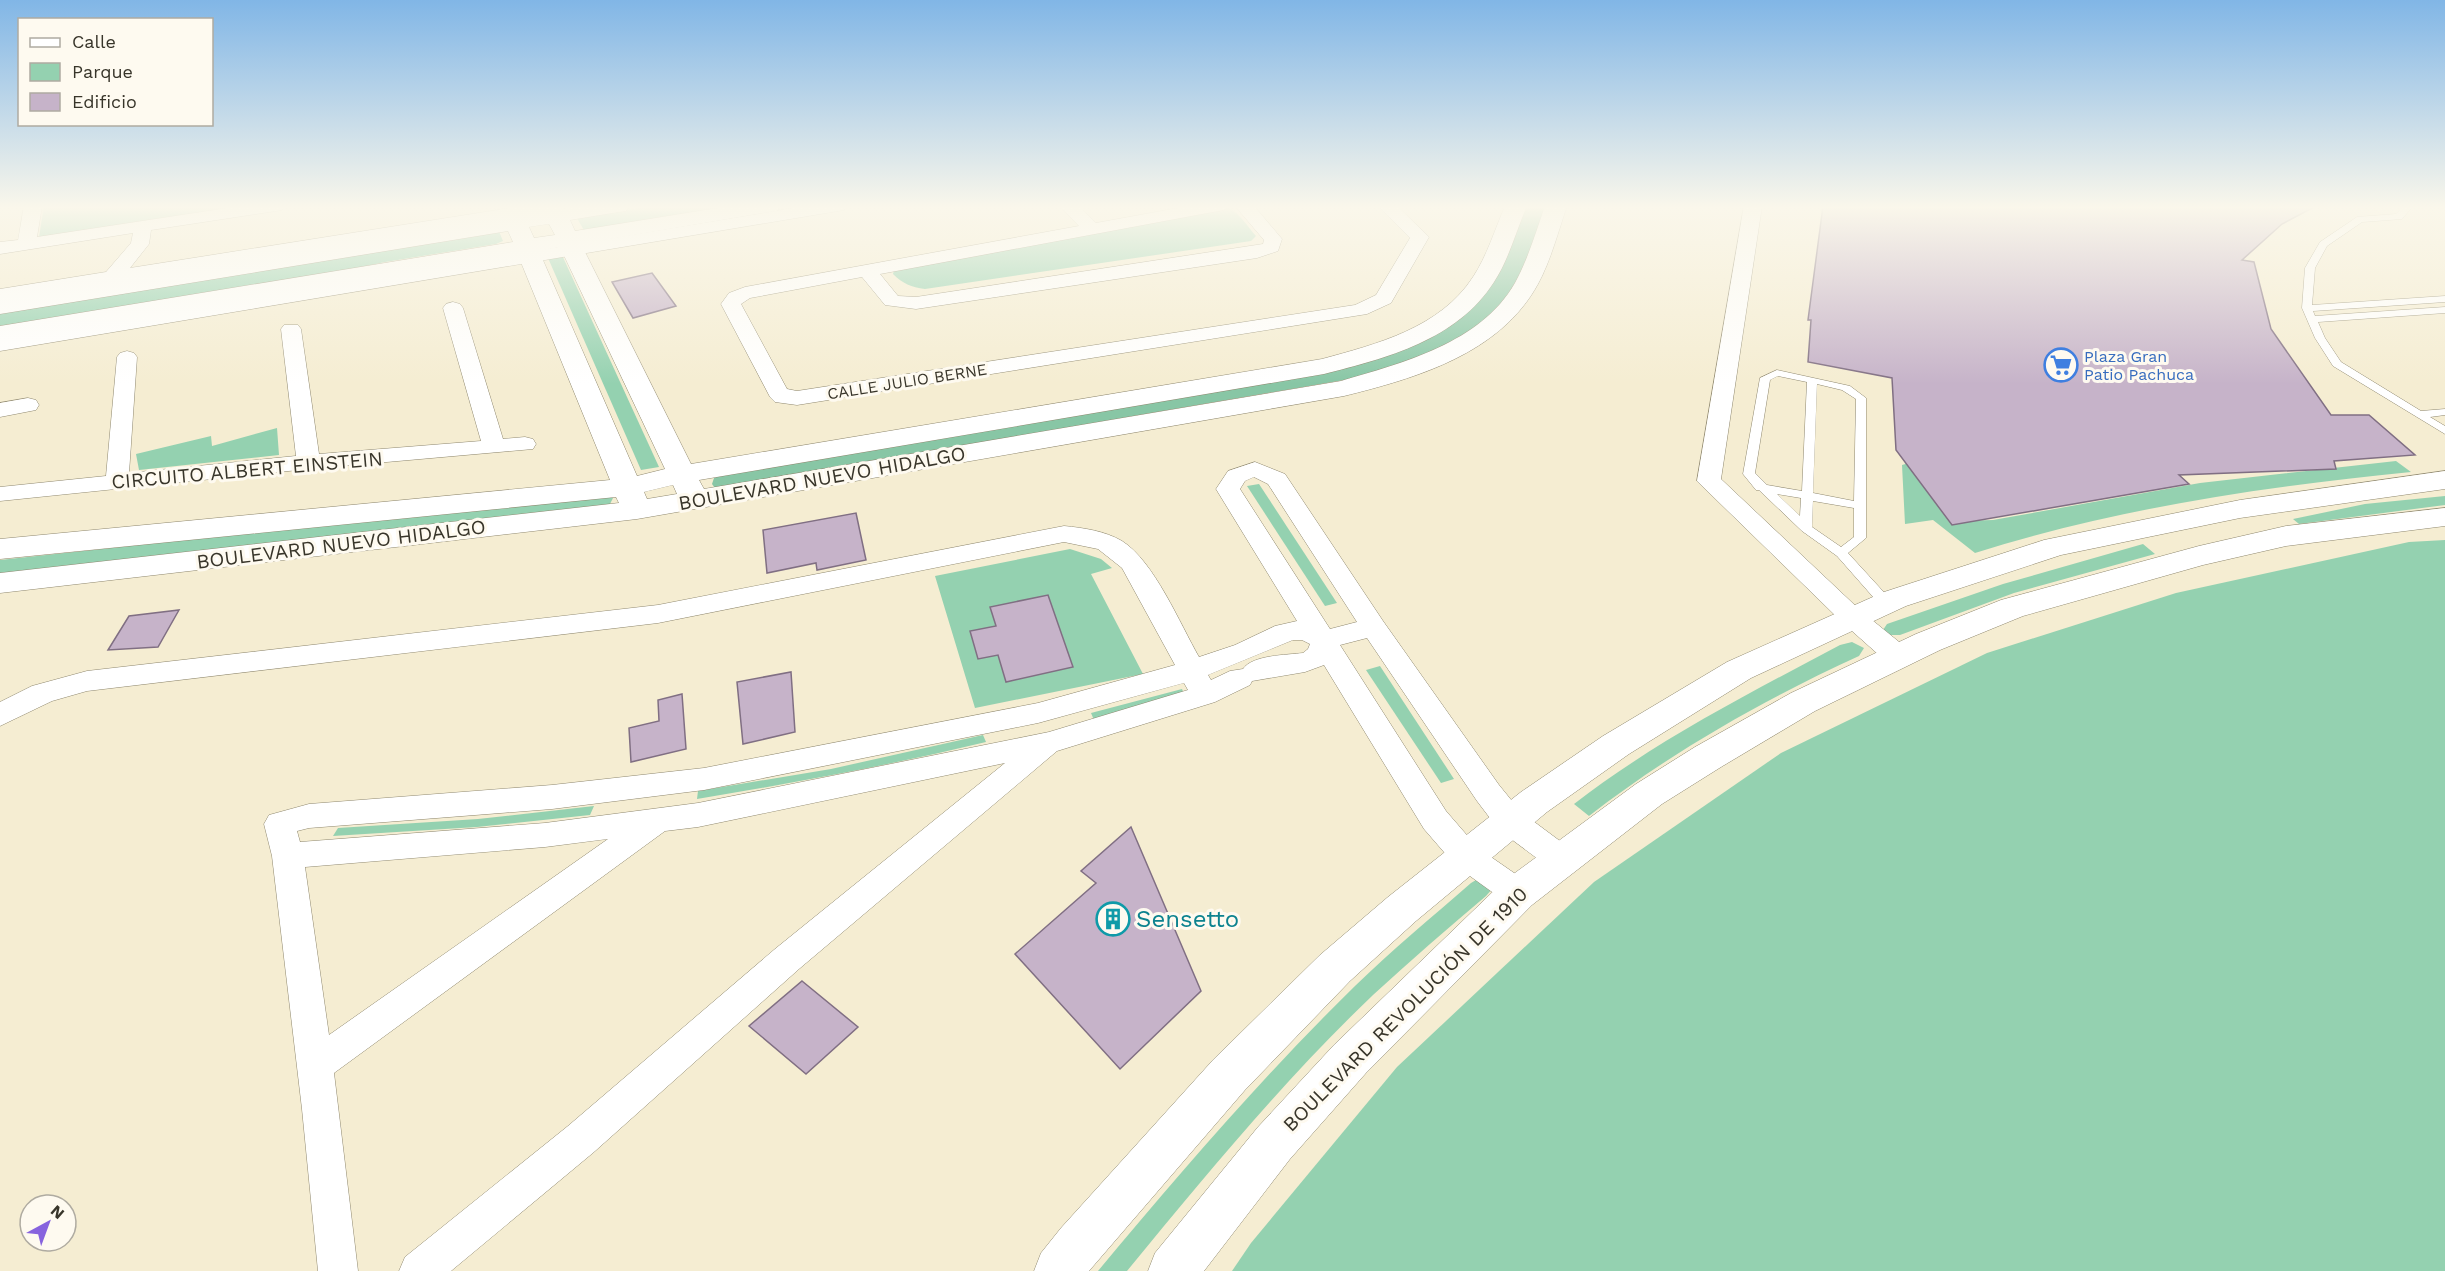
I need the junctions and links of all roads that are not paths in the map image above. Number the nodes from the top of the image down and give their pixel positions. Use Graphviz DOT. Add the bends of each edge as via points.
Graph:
graph roads {
  1 [pos="122,265"];
  2 [pos="150,265"];
  3 [pos="437,265"];
  4 [pos="448,265"];
  5 [pos="535,265"];
  6 [pos="582,265"];
  7 [pos="891,265"];
  8 [pos="1168,265"];
  9 [pos="1404,265"];
  10 [pos="1489,265"];
  11 [pos="1533,265"];
  12 [pos="1744,265"];
  13 [pos="2311,265"];
  14 [pos="866,270"];
  15 [pos="108,282"];
  16 [pos="0,294"];
  17 [pos="2445,299"];
  18 [pos="0,307"];
  19 [pos="453,308"];
  20 [pos="2307,308"];
  21 [pos="2445,310"];
  22 [pos="2312,319"];
  23 [pos="291,329"];
  24 [pos="0,333"];
  25 [pos="0,345"];
  26 [pos="128,357"];
  27 [pos="1812,380"];
  28 [pos="28,405"];
  29 [pos="0,410"];
  30 [pos="2445,412"];
  31 [pos="2418,415"];
  32 [pos="2445,431"];
  33 [pos="525,444"];
  34 [pos="494,447"];
  35 [pos="309,462"];
  36 [pos="682,474"];
  37 [pos="2445,480"];
  38 [pos="117,482"];
  39 [pos="1760,487"];
  40 [pos="0,494"];
  41 [pos="1806,495"];
  42 [pos="632,499"];
  43 [pos="694,500"];
  44 [pos="1861,506"];
  45 [pos="2445,517"];
  46 [pos="2195,519"];
  47 [pos="1806,528"];
  48 [pos="0,549"];
  49 [pos="2233,549"];
  50 [pos="1841,554"];
  51 [pos="0,583"];
  52 [pos="1886,603"];
  53 [pos="1852,617"];
  54 [pos="1374,627"];
  55 [pos="1324,640"];
  56 [pos="1899,657"];
  57 [pos="1198,683"];
  58 [pos="5,705"];
  59 [pos="1043,728"];
  60 [pos="656,784"];
  61 [pos="658,820"];
  62 [pos="1510,821"];
  63 [pos="288,856"];
  64 [pos="1467,857"];
  65 [pos="1561,859"];
  66 [pos="1518,893"];
  67 [pos="316,1065"];
  68 [pos="338,1271"];
  69 [pos="419,1271"];
  70 [pos="1059,1271"];
  71 [pos="1173,1271"];
  1 -- 15 [label="street"];
  2 -- 15 [label="street"];
  3 -- 24 [label="street"];
  4 -- 25 [label="street"];
  5 -- 42 [label="street"];
  6 -- 36 [label="street"];
  7 -- 14 [label="street, CALLE JULIO BERNE"];
  8 -- 14 [label="street" via="916,303 892,301"];
  9 -- 14 [label="street, CALLE JULIO BERNE" via="1384,299 1360,310 797,398 783,397 731,304 745,293"];
  10 -- 36 [label="street, BOULEVARD NUEVO HIDALGO" via="1482,282 1440,323 1379,351 1324,366"];
  11 -- 43 [label="street, BOULEVARD NUEVO HIDALGO" via="1512,305 1492,326 1460,346 1396,373 1344,388"];
  12 -- 53 [label="street" via="1709,481"];
  13 -- 20 [label="lane"];
  15 -- 16 [label="street"];
  15 -- 18 [label="street"];
  17 -- 20 [label="lane"];
  19 -- 34 [label="street"];
  20 -- 22 [label="lane"];
  21 -- 22 [label="lane"];
  22 -- 31 [label="lane" via="2337,364"];
  23 -- 35 [label="street"];
  26 -- 38 [label="street"];
  27 -- 39 [label="lane" via="1777,373 1765,378 1749,474"];
  27 -- 41 [label="lane"];
  27 -- 44 [label="lane" via="1846,388 1861,398"];
  28 -- 29 [label="street"];
  30 -- 31 [label="lane"];
  31 -- 32 [label="lane"];
  33 -- 34 [label="street, CIRCUITO ALBERT EINSTEIN"];
  34 -- 35 [label="street, CIRCUITO ALBERT EINSTEIN"];
  35 -- 38 [label="street, CIRCUITO ALBERT EINSTEIN"];
  36 -- 42 [label="street, BOULEVARD NUEVO HIDALGO"];
  36 -- 43 [label="street"];
  37 -- 46 [label="street"];
  38 -- 40 [label="street, CIRCUITO ALBERT EINSTEIN"];
  39 -- 41 [label="lane"];
  39 -- 47 [label="lane"];
  41 -- 44 [label="lane"];
  41 -- 47 [label="lane"];
  42 -- 43 [label="street, BOULEVARD NUEVO HIDALGO"];
  42 -- 48 [label="street, BOULEVARD NUEVO HIDALGO"];
  42 -- 51 [label="street, BOULEVARD NUEVO HIDALGO"];
  44 -- 50 [label="lane" via="1860,538"];
  45 -- 49 [label="street, BOULEVARD REVOLUCIÓN DE 1910" via="2286,536"];
  46 -- 49 [label="street"];
  46 -- 52 [label="street" via="2055,547"];
  47 -- 50 [label="lane"];
  49 -- 56 [label="street, BOULEVARD REVOLUCIÓN DE 1910" via="2012,608"];
  50 -- 52 [label="lane"];
  52 -- 53 [label="street"];
  53 -- 56 [label="street"];
  53 -- 62 [label="street" via="1739,670 1616,745"];
  54 -- 55 [label="street"];
  54 -- 55 [label="street" via="1277,478 1255,469 1236,476 1228,489"];
  54 -- 62 [label="street"];
  55 -- 57 [label="street" via="1317,657 1298,664 1244,663"];
  55 -- 64 [label="street" via="1435,820"];
  56 -- 65 [label="street, BOULEVARD REVOLUCIÓN DE 1910" via="1803,702 1708,757 1649,794"];
  57 -- 58 [label="street" via="1126,554 1107,542 1064,534 658,614 87,681"];
  57 -- 59 [label="street"];
  59 -- 60 [label="street"];
  59 -- 61 [label="street" via="720,810"];
  59 -- 69 [label="street" via="581,1139"];
  60 -- 61 [label="street"];
  60 -- 63 [label="street" via="552,797 309,816 280,824"];
  61 -- 63 [label="street" via="545,835"];
  61 -- 67 [label="street"];
  62 -- 64 [label="street"];
  62 -- 65 [label="street"];
  63 -- 67 [label="street"];
  64 -- 66 [label="street"];
  64 -- 70 [label="street" via="1335,968 1229,1075"];
  65 -- 66 [label="street, BOULEVARD REVOLUCIÓN DE 1910"];
  66 -- 71 [label="street, BOULEVARD REVOLUCIÓN DE 1910" via="1350,1059 1281,1134"];
  67 -- 68 [label="street"];
}
